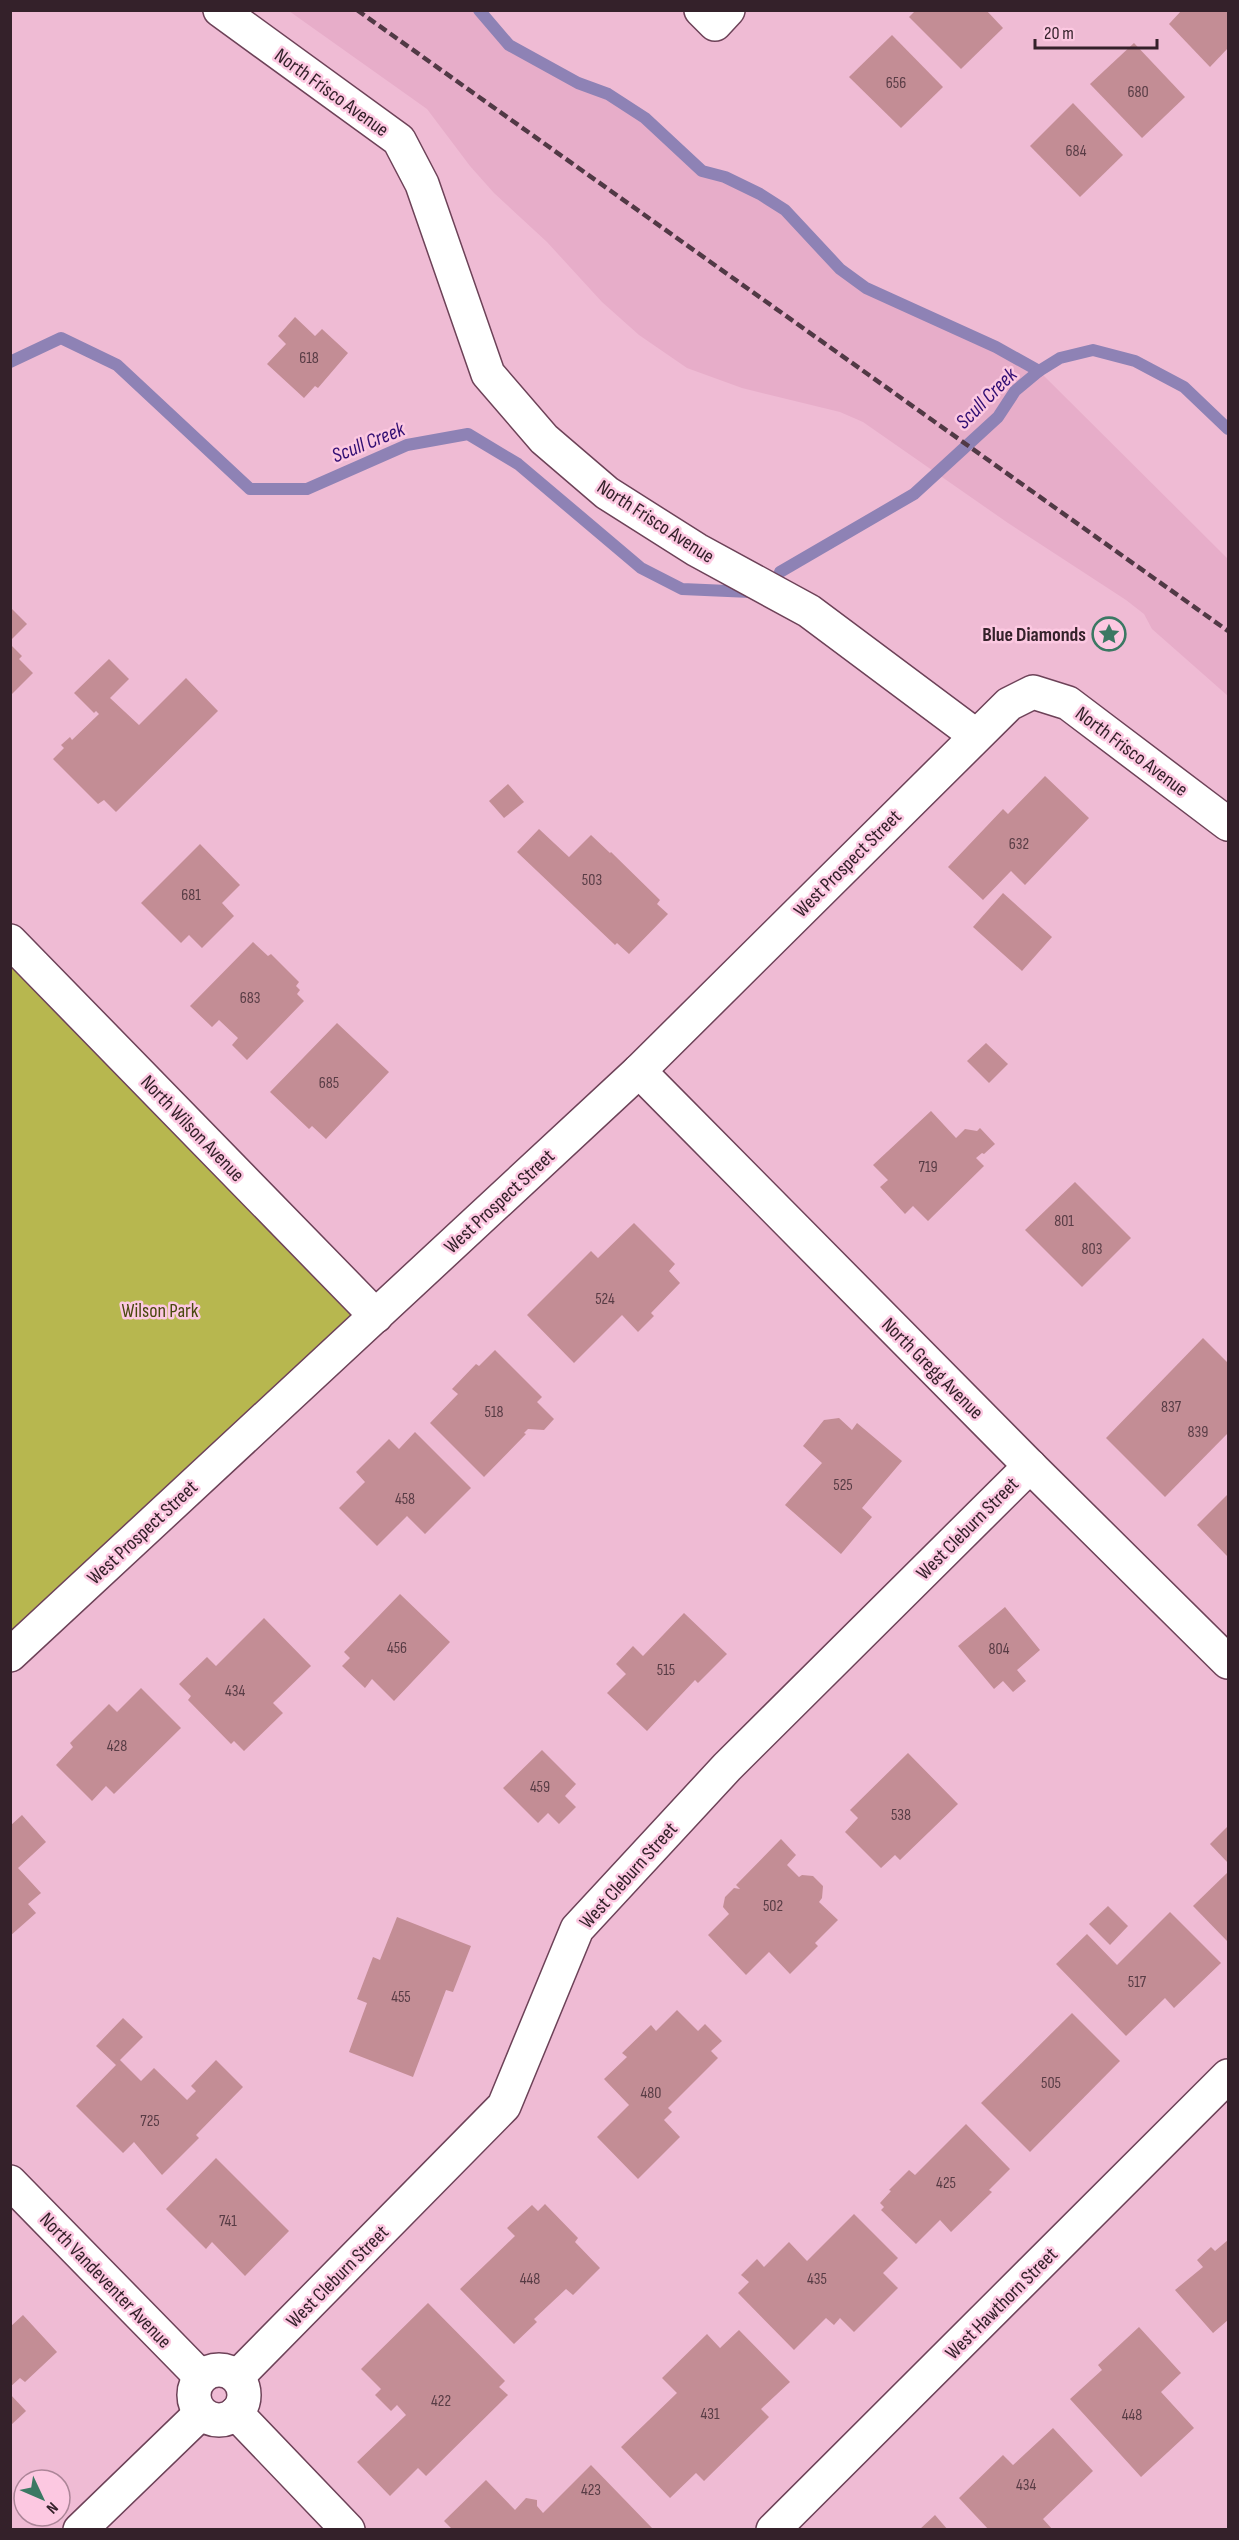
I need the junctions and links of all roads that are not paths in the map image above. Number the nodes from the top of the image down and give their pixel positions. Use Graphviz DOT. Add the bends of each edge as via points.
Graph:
graph roads {
  1 [pos="220,10"];
  2 [pos="701,10"];
  3 [pos="728,10"];
  4 [pos="975,735"];
  5 [pos="1228,824"];
  6 [pos="10,940"];
  7 [pos="639,1071"];
  8 [pos="376,1316"];
  9 [pos="1030,1466"];
  10 [pos="10,1655"];
  11 [pos="1228,1662"];
  12 [pos="1228,2076"];
  13 [pos="10,2182"];
  14 [pos="201,2377"];
  15 [pos="237,2377"];
  16 [pos="201,2413"];
  17 [pos="236,2413"];
  18 [pos="81,2529"];
  19 [pos="348,2529"];
  20 [pos="774,2529"];
  1 -- 4 [label="street, North Frisco Avenue" via="399,140 422,184 488,374 544,439 608,493 697,550 809,611"];
  2 -- 3 [label="street" via="715,24"];
  4 -- 5 [label="street, North Frisco Avenue" via="1009,704 1033,692 1068,703"];
  4 -- 7 [label="street, West Prospect Street"];
  6 -- 8 [label="street, North Wilson Avenue"];
  7 -- 8 [label="street, West Prospect Street"];
  7 -- 9 [label="street, North Gregg Avenue"];
  8 -- 10 [label="street, West Prospect Street"];
  9 -- 11 [label="street, North Gregg Avenue"];
  9 -- 15 [label="street, West Cleburn Street" via="727,1767 577,1929 504,2106"];
  12 -- 20 [label="street, West Hawthorn Street"];
  13 -- 14 [label="street, North Vandeventer Avenue"];
  14 -- 15 [label="street" via="220,2368"];
  14 -- 16 [label="street" via="192,2396"];
  15 -- 17 [label="street" via="245,2396"];
  16 -- 17 [label="street" via="220,2420"];
  16 -- 18 [label="street"];
  17 -- 19 [label="street"];
}
